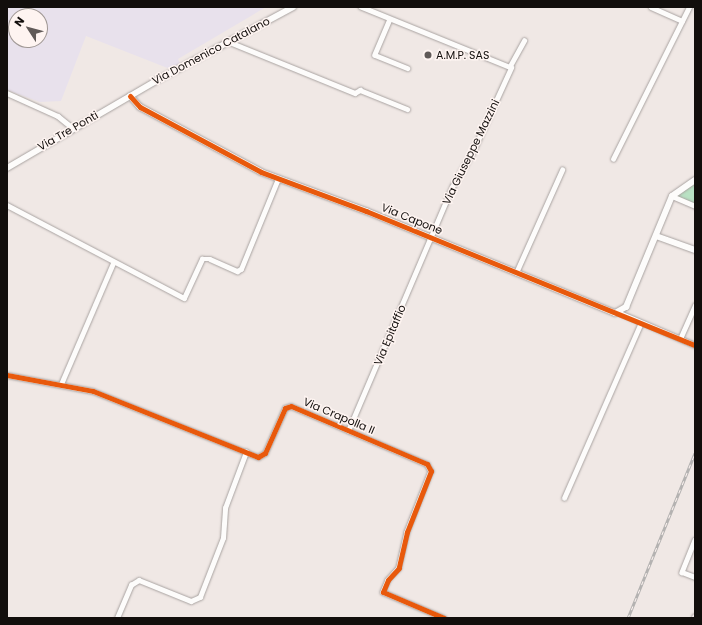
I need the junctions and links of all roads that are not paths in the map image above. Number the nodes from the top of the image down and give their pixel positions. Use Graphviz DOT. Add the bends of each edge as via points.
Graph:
graph roads {
  1 [pos="293,7"];
  2 [pos="361,7"];
  3 [pos="651,7"];
  4 [pos="689,7"];
  5 [pos="390,19"];
  6 [pos="682,21"];
  7 [pos="524,41"];
  8 [pos="227,42"];
  9 [pos="510,66"];
  10 [pos="407,68"];
  11 [pos="7,93"];
  12 [pos="130,96"];
  13 [pos="407,109"];
  14 [pos="73,128"];
  15 [pos="612,158"];
  16 [pos="7,168"];
  17 [pos="562,170"];
  18 [pos="278,179"];
  19 [pos="695,180"];
  20 [pos="672,196"];
  21 [pos="7,205"];
  22 [pos="695,206"];
  23 [pos="656,236"];
  24 [pos="431,238"];
  25 [pos="695,250"];
  26 [pos="113,263"];
  27 [pos="516,273"];
  28 [pos="695,304"];
  29 [pos="620,313"];
  30 [pos="641,323"];
  31 [pos="680,339"];
  32 [pos="695,345"];
  33 [pos="7,375"];
  34 [pos="61,384"];
  35 [pos="348,431"];
  36 [pos="246,452"];
  37 [pos="564,498"];
  38 [pos="695,540"];
  39 [pos="695,577"];
  40 [pos="117,618"];
  41 [pos="444,618"];
  1 -- 8 [label="street, Via Domenico Catalano"];
  2 -- 5 [label="street"];
  3 -- 6 [label="street"];
  4 -- 6 [label="street"];
  5 -- 9 [label="street"];
  5 -- 10 [label="street" via="375,55"];
  6 -- 15 [label="street"];
  7 -- 9 [label="street, Via Giuseppe Mazzini"];
  8 -- 12 [label="street, Via Domenico Catalano"];
  8 -- 13 [label="street" via="355,93 360,90"];
  9 -- 24 [label="street, Via Giuseppe Mazzini"];
  11 -- 14 [label="street" via="58,116"];
  12 -- 14 [label="street, Via Tre Ponti"];
  12 -- 18 [label="street, Via Capone" via="151,113"];
  14 -- 16 [label="street, Via Tre Ponti"];
  17 -- 27 [label="street"];
  18 -- 24 [label="street, Via Capone"];
  18 -- 26 [label="street" via="239,271 202,259 186,296 181,298"];
  19 -- 20 [label="street"];
  20 -- 22 [label="street"];
  20 -- 23 [label="street"];
  21 -- 26 [label="street"];
  23 -- 25 [label="street"];
  23 -- 29 [label="street"];
  24 -- 27 [label="street, Via Capone"];
  24 -- 35 [label="street, Via Epitaffio"];
  26 -- 34 [label="street"];
  27 -- 29 [label="street, Via Capone"];
  28 -- 31 [label="street"];
  29 -- 30 [label="street, Via Capone"];
  30 -- 31 [label="street, Via Capone"];
  30 -- 37 [label="street"];
  31 -- 32 [label="street, Via Capone"];
  33 -- 34 [label="street, Via Crapolla II"];
  34 -- 36 [label="street, Via Crapolla II" via="93,391"];
  35 -- 36 [label="street, Via Crapolla II" via="288,406 265,454 258,457"];
  35 -- 41 [label="street, Via Crapolla II" via="430,466 407,532 399,568 388,580 383,592"];
  36 -- 40 [label="street" via="224,508 223,538 200,597 191,601 139,580 131,585"];
  38 -- 39 [label="street" via="682,572"];
}
